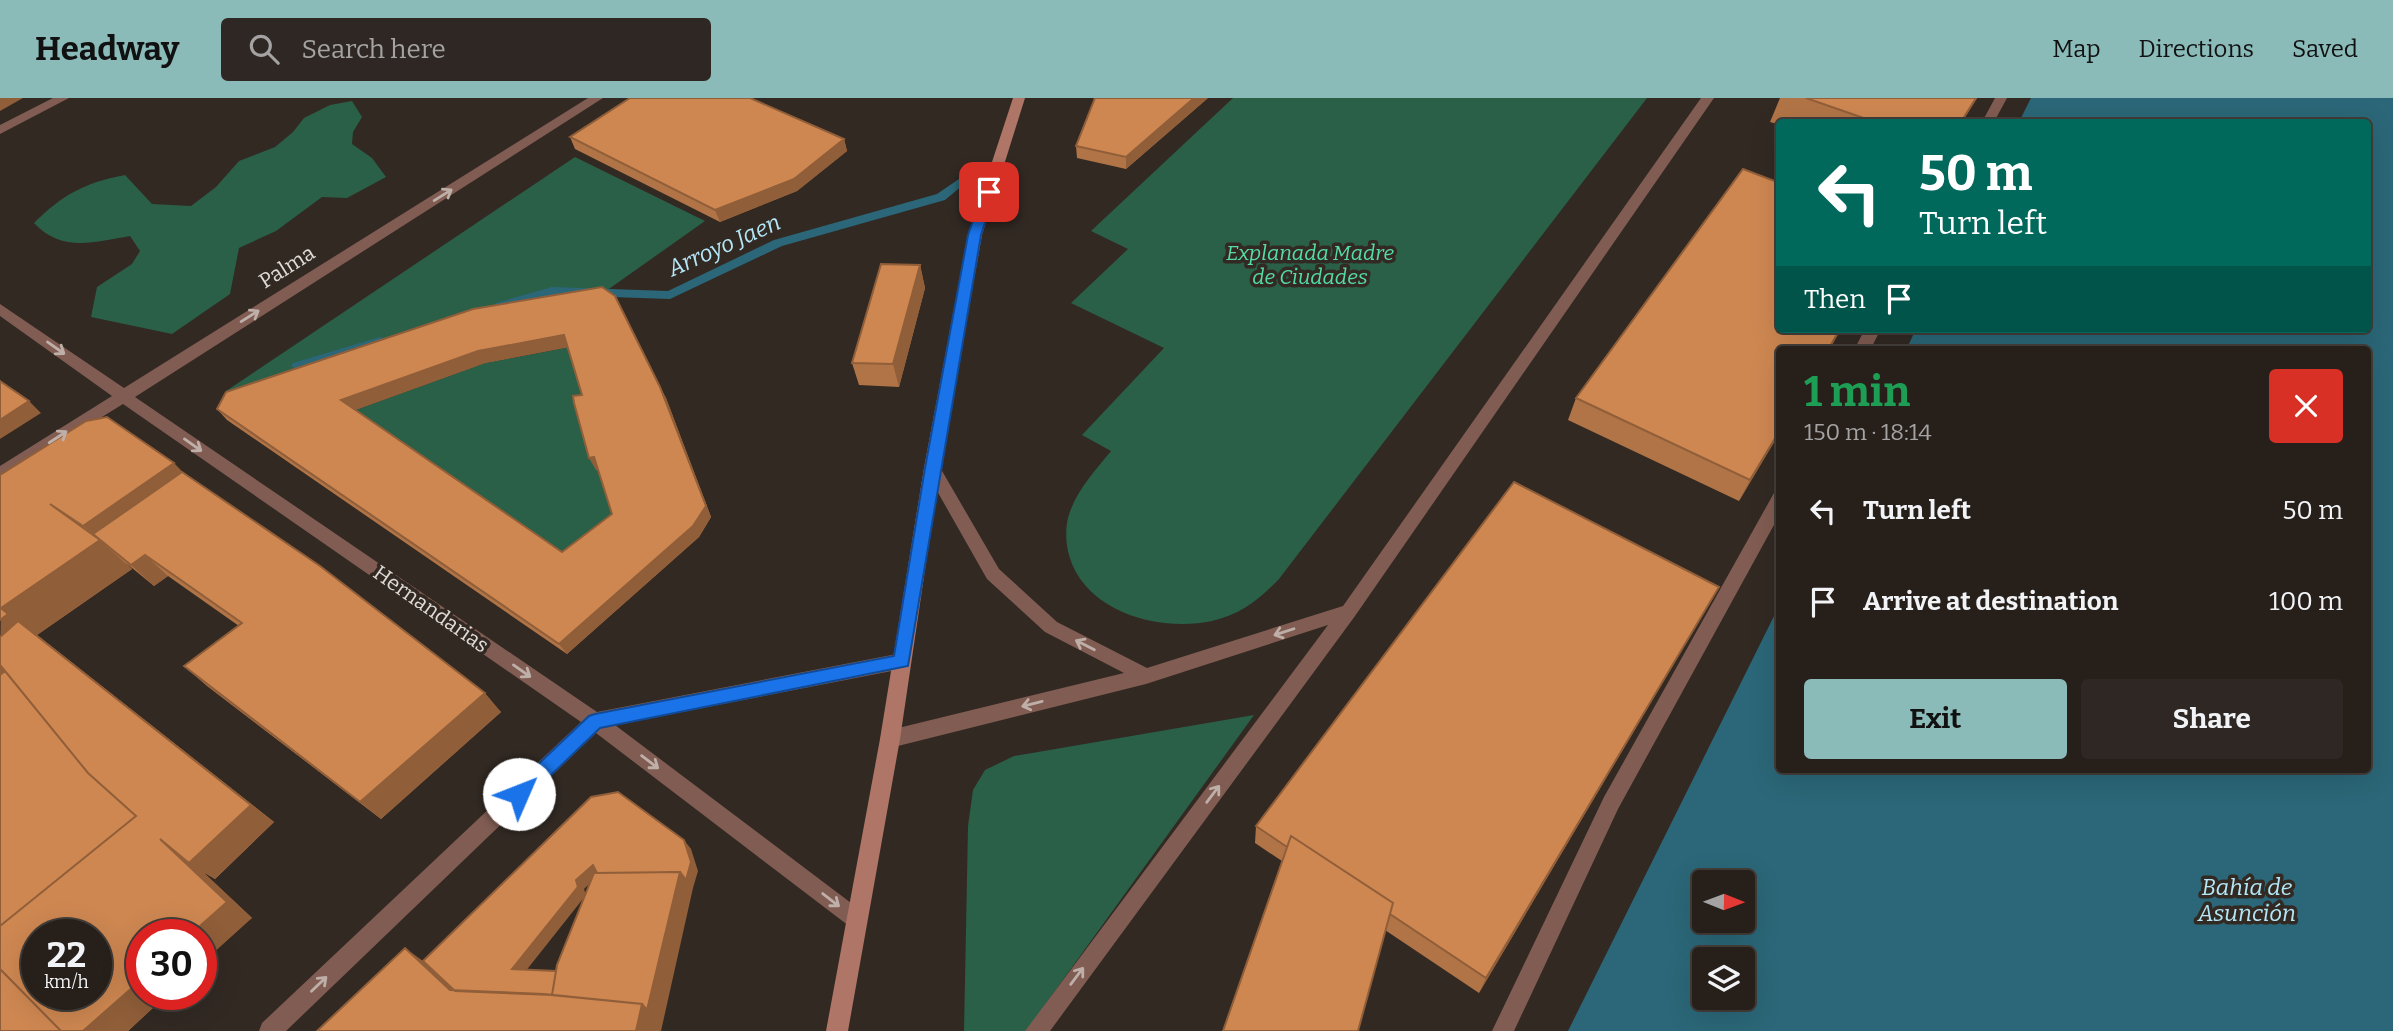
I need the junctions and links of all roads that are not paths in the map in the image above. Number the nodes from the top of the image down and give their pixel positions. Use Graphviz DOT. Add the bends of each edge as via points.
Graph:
graph roads {
  1 [pos="62,98"];
  2 [pos="597,98"];
  3 [pos="1019,98"];
  4 [pos="1026,98"];
  5 [pos="1708,98"];
  6 [pos="2001,98"];
  7 [pos="1990,119"];
  8 [pos="1010,127"];
  9 [pos="0,130"];
  10 [pos="0,309"];
  11 [pos="122,396"];
  12 [pos="932,468"];
  13 [pos="0,474"];
  14 [pos="1776,505"];
  15 [pos="1349,611"];
  16 [pos="902,661"];
  17 [pos="1146,676"];
  18 [pos="595,721"];
  19 [pos="890,739"];
  20 [pos="856,919"];
  21 [pos="270,1031"];
  22 [pos="836,1031"];
  23 [pos="1036,1031"];
  24 [pos="1503,1031"];
  1 -- 9 [label="street"];
  11 -- 2 [label="street, Palma, one-way"];
  3 -- 8 [label="street"];
  4 -- 8 [label="street"];
  5 -- 15 [label="street"];
  6 -- 7 [label="street"];
  8 -- 12 [label="street" via="975,235"];
  10 -- 11 [label="street, Hernandarias, one-way"];
  13 -- 11 [label="street, Palma, one-way"];
  11 -- 18 [label="street, Hernandarias, one-way"];
  12 -- 16 [label="street"];
  17 -- 12 [label="street, one-way" via="1051,627 993,574"];
  14 -- 24 [label="street" via="1611,803"];
  15 -- 17 [label="street, one-way"];
  23 -- 15 [label="street, one-way"];
  16 -- 18 [label="street"];
  16 -- 19 [label="street"];
  17 -- 19 [label="street, one-way"];
  18 -- 20 [label="street, Hernandarias, one-way"];
  21 -- 18 [label="street, one-way"];
  19 -- 20 [label="street"];
  20 -- 22 [label="street"];
}
